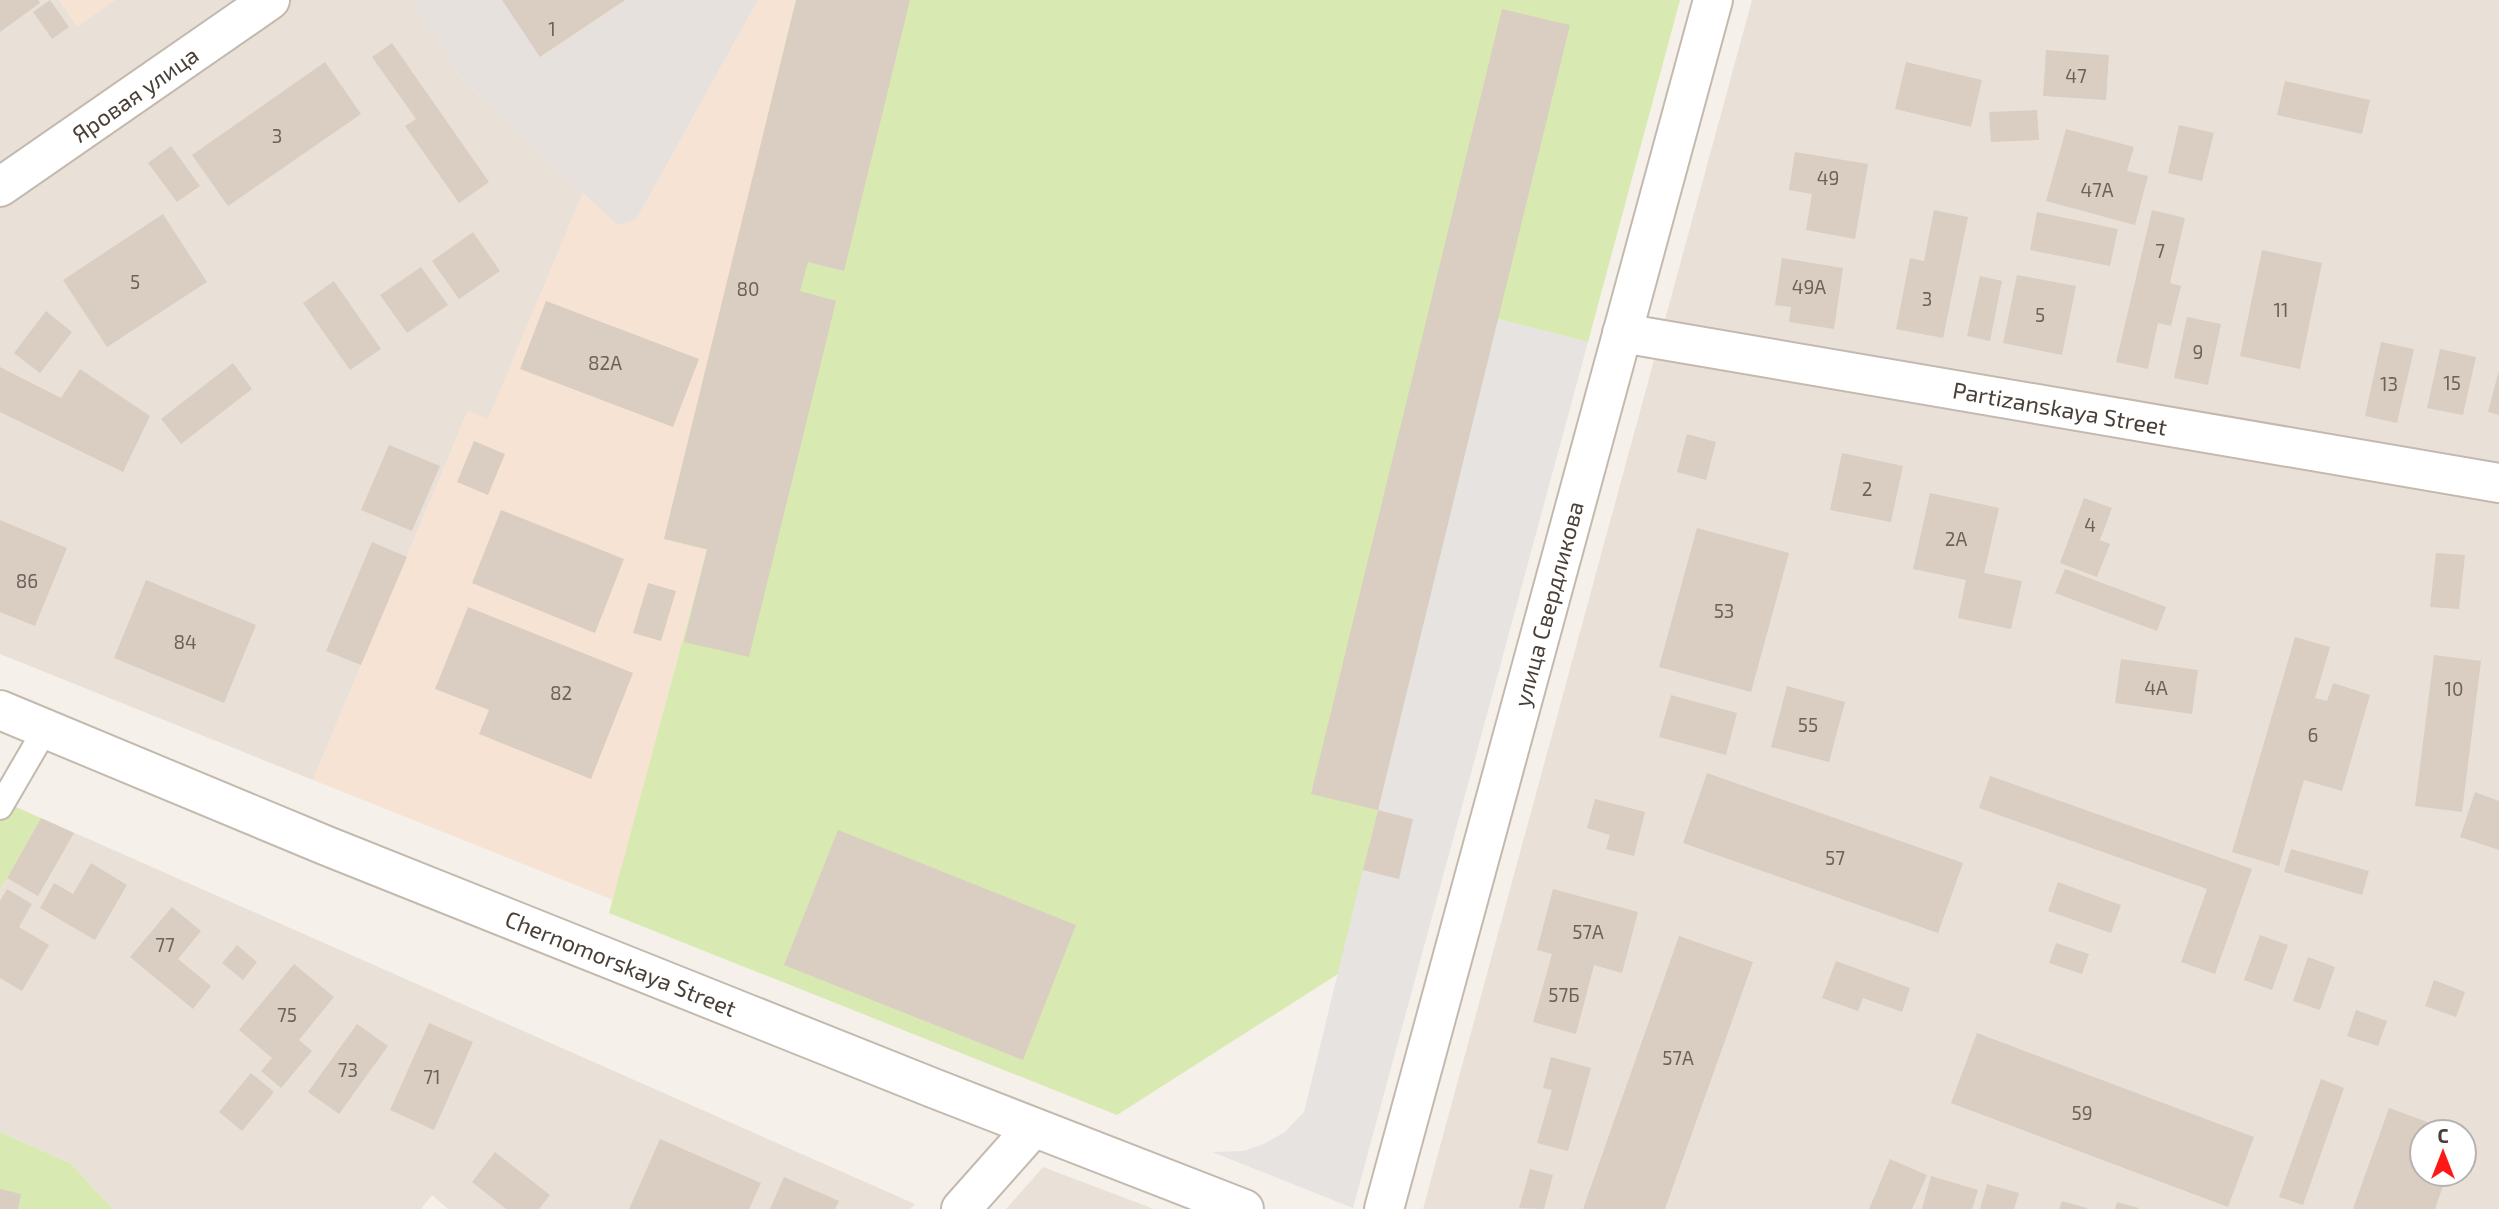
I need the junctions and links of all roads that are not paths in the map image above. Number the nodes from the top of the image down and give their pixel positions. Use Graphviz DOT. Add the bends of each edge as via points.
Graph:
graph roads {
  1 [pos="270,0"];
  2 [pos="1713,0"];
  3 [pos="0,187"];
  4 [pos="1622,333"];
  5 [pos="2499,484"];
  6 [pos="0,710"];
  7 [pos="46,728"];
  8 [pos="0,807"];
  9 [pos="1033,1128"];
  10 [pos="961,1209"];
  11 [pos="1244,1209"];
  12 [pos="1384,1209"];
  1 -- 3 [label="street, Яровая улица"];
  2 -- 4 [label="street, улица Свердликова"];
  4 -- 5 [label="street, Partizanskaya Street"];
  4 -- 12 [label="street, улица Свердликова"];
  6 -- 7 [label="street, Chernomorskaya Street"];
  7 -- 8 [label="lane"];
  7 -- 9 [label="street, Chernomorskaya Street" via="327,846"];
  9 -- 10 [label="street"];
  9 -- 11 [label="street, Chernomorskaya Street"];
}
